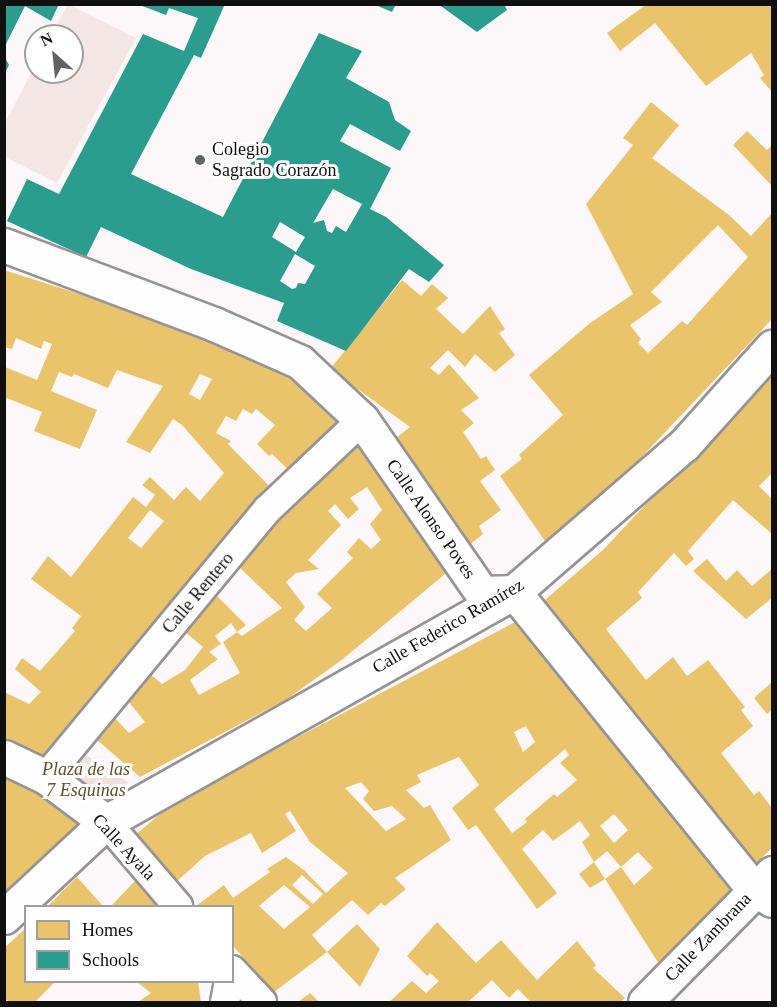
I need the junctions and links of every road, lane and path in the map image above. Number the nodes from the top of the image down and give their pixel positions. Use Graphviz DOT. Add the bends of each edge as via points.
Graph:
graph roads {
  1 [pos="4,244"];
  2 [pos="772,347"];
  3 [pos="362,420"];
  4 [pos="514,592"];
  5 [pos="4,757"];
  6 [pos="46,777"];
  7 [pos="106,822"];
  8 [pos="766,887"];
  9 [pos="177,905"];
  10 [pos="4,917"];
  11 [pos="234,972"];
  12 [pos="229,983"];
  13 [pos="225,1002"];
  14 [pos="262,1002"];
  15 [pos="645,1002"];
  1 -- 3 [label="street, Calle Alonso Poves" via="214,324 300,362"];
  2 -- 4 [label="street, Calle Federico Ramírez" via="684,445"];
  3 -- 4 [label="street, Calle Alonso Poves" via="482,593"];
  3 -- 6 [label="street, Calle Rentero" via="268,509"];
  4 -- 7 [label="street, Calle Federico Ramírez"];
  4 -- 8 [label="street"];
  5 -- 6 [label="street, Calle Ayala"];
  6 -- 7 [label="street, Calle Ayala"];
  7 -- 9 [label="street, Calle Ayala"];
  7 -- 10 [label="street, Calle Federico Ramírez"];
  8 -- 15 [label="street, Calle Zambrana"];
  11 -- 14 [label="street"];
  12 -- 13 [label="street"];
}
